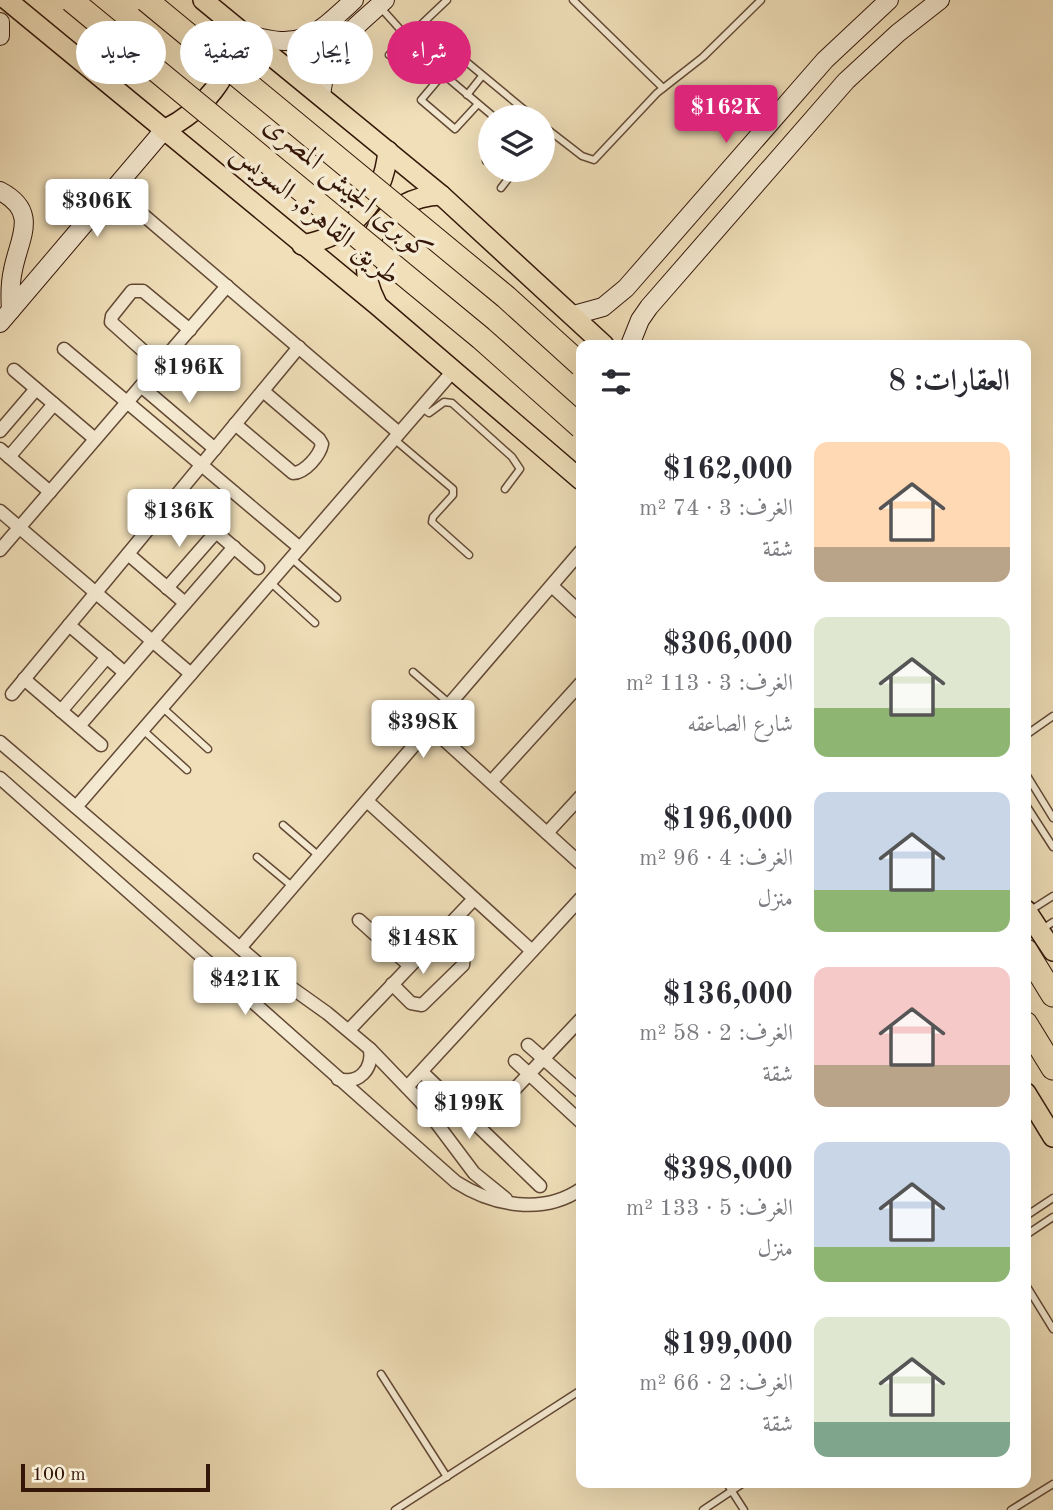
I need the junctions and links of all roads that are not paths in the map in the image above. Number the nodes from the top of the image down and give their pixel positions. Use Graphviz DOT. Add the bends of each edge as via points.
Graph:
graph roads {
  1 [pos="7,0"];
  2 [pos="71,0"];
  3 [pos="146,0"];
  4 [pos="203,0"];
  5 [pos="354,0"];
  6 [pos="447,0"];
  7 [pos="573,0"];
  8 [pos="761,0"];
  9 [pos="889,0"];
  10 [pos="940,0"];
  11 [pos="379,2"];
  12 [pos="228,21"];
  13 [pos="394,21"];
  14 [pos="426,21"];
  15 [pos="0,22"];
  16 [pos="0,36"];
  17 [pos="273,41"];
  18 [pos="273,57"];
  19 [pos="471,67"];
  20 [pos="482,76"];
  21 [pos="219,84"];
  22 [pos="663,88"];
  23 [pos="321,95"];
  24 [pos="467,95"];
  25 [pos="478,104"];
  26 [pos="518,105"];
  27 [pos="164,130"];
  28 [pos="555,135"];
  29 [pos="388,151"];
  30 [pos="506,182"];
  31 [pos="501,188"];
  32 [pos="114,190"];
  33 [pos="0,191"];
  34 [pos="441,195"];
  35 [pos="302,245"];
  36 [pos="642,270"];
  37 [pos="227,286"];
  38 [pos="663,290"];
  39 [pos="377,305"];
  40 [pos="574,315"];
  41 [pos="3,319"];
  42 [pos="190,330"];
  43 [pos="599,340"];
  44 [pos="632,340"];
  45 [pos="299,347"];
  46 [pos="64,349"];
  47 [pos="576,360"];
  48 [pos="159,365"];
  49 [pos="14,370"];
  50 [pos="453,371"];
  51 [pos="141,386"];
  52 [pos="36,389"];
  53 [pos="263,391"];
  54 [pos="127,402"];
  55 [pos="54,404"];
  56 [pos="421,407"];
  57 [pos="235,424"];
  58 [pos="576,424"];
  59 [pos="0,431"];
  60 [pos="396,436"];
  61 [pos="95,439"];
  62 [pos="215,449"];
  63 [pos="4,453"];
  64 [pos="201,465"];
  65 [pos="576,476"];
  66 [pos="505,489"];
  67 [pos="50,492"];
  68 [pos="175,497"];
  69 [pos="0,511"];
  70 [pos="19,527"];
  71 [pos="216,531"];
  72 [pos="234,547"];
  73 [pos="0,550"];
  74 [pos="296,553"];
  75 [pos="128,554"];
  76 [pos="469,555"];
  77 [pos="576,557"];
  78 [pos="258,568"];
  79 [pos="270,582"];
  80 [pos="552,586"];
  81 [pos="167,588"];
  82 [pos="95,593"];
  83 [pos="337,598"];
  84 [pos="185,603"];
  85 [pos="576,608"];
  86 [pos="315,623"];
  87 [pos="69,625"];
  88 [pos="152,642"];
  89 [pos="107,657"];
  90 [pos="413,672"];
  91 [pos="125,673"];
  92 [pos="191,674"];
  93 [pos="24,679"];
  94 [pos="576,688"];
  95 [pos="12,694"];
  96 [pos="450,704"];
  97 [pos="382,705"];
  98 [pos="162,708"];
  99 [pos="61,710"];
  100 [pos="1053,716"];
  101 [pos="79,726"];
  102 [pos="143,730"];
  103 [pos="1031,731"];
  104 [pos="426,732"];
  105 [pos="0,741"];
  106 [pos="101,745"];
  107 [pos="208,749"];
  108 [pos="187,770"];
  109 [pos="0,778"];
  110 [pos="491,782"];
  111 [pos="1031,782"];
  112 [pos="367,801"];
  113 [pos="576,801"];
  114 [pos="76,807"];
  115 [pos="1031,812"];
  116 [pos="1053,818"];
  117 [pos="283,825"];
  118 [pos="547,833"];
  119 [pos="1053,847"];
  120 [pos="319,856"];
  121 [pos="257,857"];
  122 [pos="576,859"];
  123 [pos="293,887"];
  124 [pos="1053,896"];
  125 [pos="474,899"];
  126 [pos="576,903"];
  127 [pos="1031,908"];
  128 [pos="1031,915"];
  129 [pos="359,920"];
  130 [pos="1046,926"];
  131 [pos="442,932"];
  132 [pos="240,948"];
  133 [pos="532,951"];
  134 [pos="1053,951"];
  135 [pos="1031,959"];
  136 [pos="410,966"];
  137 [pos="392,984"];
  138 [pos="1053,995"];
  139 [pos="576,1024"];
  140 [pos="348,1030"];
  141 [pos="1031,1032"];
  142 [pos="528,1045"];
  143 [pos="370,1049"];
  144 [pos="544,1058"];
  145 [pos="515,1062"];
  146 [pos="1053,1068"];
  147 [pos="422,1072"];
  148 [pos="529,1074"];
  149 [pos="565,1077"];
  150 [pos="338,1079"];
  151 [pos="407,1087"];
  152 [pos="576,1087"];
  153 [pos="550,1094"];
  154 [pos="1031,1101"];
  155 [pos="576,1117"];
  156 [pos="479,1127"];
  157 [pos="1053,1138"];
  158 [pos="540,1186"];
  159 [pos="576,1192"];
  160 [pos="1053,1198"];
  161 [pos="516,1203"];
  162 [pos="1031,1213"];
  163 [pos="1053,1217"];
  164 [pos="1031,1232"];
  165 [pos="1031,1298"];
  166 [pos="1053,1329"];
  167 [pos="381,1374"];
  168 [pos="576,1393"];
  169 [pos="447,1477"];
  170 [pos="1053,1484"];
  171 [pos="730,1488"];
  172 [pos="736,1488"];
  173 [pos="732,1491"];
  174 [pos="395,1510"];
  175 [pos="703,1510"];
  176 [pos="744,1510"];
  177 [pos="1011,1510"];
  1 -- 27 [label="main road, طريق القاهرة, السويس"];
  2 -- 58 [label="highway, كوبرى الجيش المصرى, bridge" via="481,338"];
  3 -- 47 [label="highway, كوبرى الجيش المصرى, bridge" via="506,297"];
  4 -- 12 [label="main road"];
  5 -- 17 [label="street" via="319,32 303,40"];
  6 -- 14 [label="lane"];
  7 -- 22 [label="lane"];
  8 -- 22 [label="lane" via="703,57"];
  9 -- 36 [label="street" via="825,60"];
  10 -- 38 [label="street" via="846,81"];
  11 -- 13 [label="lane"];
  11 -- 23 [label="street" via="334,49"];
  15 -- 16 [label="street"];
  18 -- 23 [label="main road"];
  19 -- 20 [label="lane"];
  20 -- 24 [label="lane"];
  20 -- 26 [label="lane"];
  21 -- 27 [label="main road" via="184,119"];
  22 -- 28 [label="lane" via="594,160"];
  23 -- 29 [label="main road"];
  24 -- 25 [label="lane"];
  24 -- 25 [label="lane" via="442,74 421,100 455,129"];
  27 -- 32 [label="street"];
  27 -- 35 [label="main road, طريق القاهرة, السويس"];
  29 -- 34 [label="main road"];
  29 -- 35 [label="main road" via="378,191 363,214 329,238"];
  30 -- 31 [label="lane"];
  32 -- 37 [label="street"];
  32 -- 41 [label="street"];
  33 -- 41 [label="street" via="14,201 24,221"];
  34 -- 39 [label="main road" via="403,203 376,230 366,268"];
  34 -- 40 [label="main road"];
  35 -- 39 [label="main road, طريق القاهرة, السويس"];
  36 -- 38 [label="street"];
  36 -- 40 [label="street" via="603,307"];
  37 -- 42 [label="street"];
  37 -- 45 [label="street"];
  38 -- 44 [label="street" via="640,320"];
  39 -- 50 [label="main road, طريق القاهرة, السويس"];
  40 -- 43 [label="main road"];
  42 -- 48 [label="street"];
  42 -- 48 [label="street" via="143,291 132,291 111,322"];
  45 -- 53 [label="street"];
  45 -- 60 [label="street"];
  46 -- 54 [label="street"];
  48 -- 51 [label="street"];
  49 -- 52 [label="street"];
  50 -- 56 [label="street"];
  50 -- 65 [label="main road, طريق القاهرة, السويس"];
  51 -- 54 [label="street"];
  51 -- 62 [label="street"];
  52 -- 55 [label="street"];
  52 -- 59 [label="street"];
  53 -- 57 [label="street"];
  53 -- 57 [label="street" via="319,439 321,450 302,472 293,473"];
  54 -- 61 [label="street"];
  54 -- 64 [label="street"];
  55 -- 61 [label="street"];
  55 -- 63 [label="street"];
  56 -- 60 [label="street"];
  56 -- 66 [label="lane" via="429,413 444,402 452,403 512,457 520,469"];
  57 -- 62 [label="street"];
  60 -- 74 [label="street"];
  60 -- 76 [label="lane" via="453,489 432,522"];
  61 -- 67 [label="street"];
  62 -- 64 [label="street"];
  63 -- 67 [label="street"];
  64 -- 68 [label="street"];
  64 -- 74 [label="street"];
  67 -- 70 [label="street"];
  68 -- 71 [label="street"];
  68 -- 75 [label="street"];
  69 -- 70 [label="street"];
  70 -- 73 [label="street"];
  70 -- 82 [label="street"];
  71 -- 72 [label="street"];
  71 -- 81 [label="street"];
  72 -- 78 [label="street"];
  72 -- 84 [label="street"];
  74 -- 79 [label="street"];
  74 -- 83 [label="lane"];
  75 -- 81 [label="street"];
  75 -- 82 [label="street"];
  77 -- 80 [label="street"];
  79 -- 86 [label="lane"];
  79 -- 92 [label="street"];
  80 -- 85 [label="street"];
  80 -- 96 [label="street"];
  81 -- 84 [label="street"];
  82 -- 87 [label="street"];
  82 -- 88 [label="street"];
  84 -- 88 [label="street"];
  87 -- 89 [label="street"];
  87 -- 93 [label="street"];
  88 -- 91 [label="street"];
  88 -- 92 [label="street"];
  89 -- 91 [label="street"];
  89 -- 99 [label="street"];
  90 -- 96 [label="lane"];
  91 -- 101 [label="street"];
  92 -- 98 [label="street"];
  93 -- 95 [label="street"];
  93 -- 99 [label="street"];
  94 -- 110 [label="street"];
  96 -- 104 [label="street"];
  97 -- 104 [label="lane"];
  98 -- 102 [label="street"];
  98 -- 107 [label="lane"];
  99 -- 101 [label="street"];
  100 -- 103 [label="lane"];
  101 -- 106 [label="street"];
  102 -- 108 [label="lane"];
  102 -- 114 [label="street"];
  104 -- 110 [label="street"];
  104 -- 112 [label="street"];
  105 -- 114 [label="street"];
  109 -- 150 [label="street"];
  110 -- 118 [label="street"];
  111 -- 116 [label="lane"];
  112 -- 120 [label="street"];
  112 -- 125 [label="street"];
  113 -- 118 [label="street"];
  114 -- 132 [label="street"];
  115 -- 119 [label="lane"];
  117 -- 120 [label="lane"];
  118 -- 122 [label="street"];
  120 -- 123 [label="street"];
  121 -- 123 [label="lane"];
  123 -- 132 [label="street"];
  124 -- 127 [label="lane"];
  125 -- 131 [label="street"];
  125 -- 133 [label="street"];
  126 -- 133 [label="street"];
  128 -- 130 [label="main road"];
  129 -- 136 [label="street"];
  130 -- 134 [label="main road"];
  131 -- 136 [label="street"];
  131 -- 137 [label="street" via="464,956 463,965 422,1005 411,1003"];
  132 -- 140 [label="street"];
  133 -- 147 [label="street"];
  135 -- 138 [label="highway"];
  136 -- 137 [label="street"];
  137 -- 140 [label="street"];
  139 -- 144 [label="street"];
  140 -- 143 [label="street"];
  141 -- 146 [label="highway"];
  142 -- 144 [label="street"];
  143 -- 150 [label="street" via="370,1062 363,1074 351,1080"];
  143 -- 151 [label="street"];
  144 -- 148 [label="street"];
  144 -- 149 [label="street"];
  145 -- 148 [label="street"];
  147 -- 151 [label="street"];
  147 -- 156 [label="street"];
  148 -- 153 [label="street"];
  148 -- 156 [label="street"];
  149 -- 152 [label="street"];
  149 -- 153 [label="street"];
  150 -- 161 [label="street" via="456,1182 485,1197"];
  151 -- 161 [label="street" via="474,1173 493,1191"];
  153 -- 155 [label="street"];
  154 -- 157 [label="main road"];
  156 -- 158 [label="street"];
  159 -- 161 [label="street" via="547,1205"];
  160 -- 162 [label="lane"];
  163 -- 164 [label="lane"];
  165 -- 166 [label="lane"];
  167 -- 169 [label="lane"];
  168 -- 169 [label="lane"];
  169 -- 174 [label="lane"];
  170 -- 177 [label="lane"];
  171 -- 173 [label="lane"];
  172 -- 173 [label="lane"];
  173 -- 175 [label="lane"];
  173 -- 176 [label="lane"];
}
